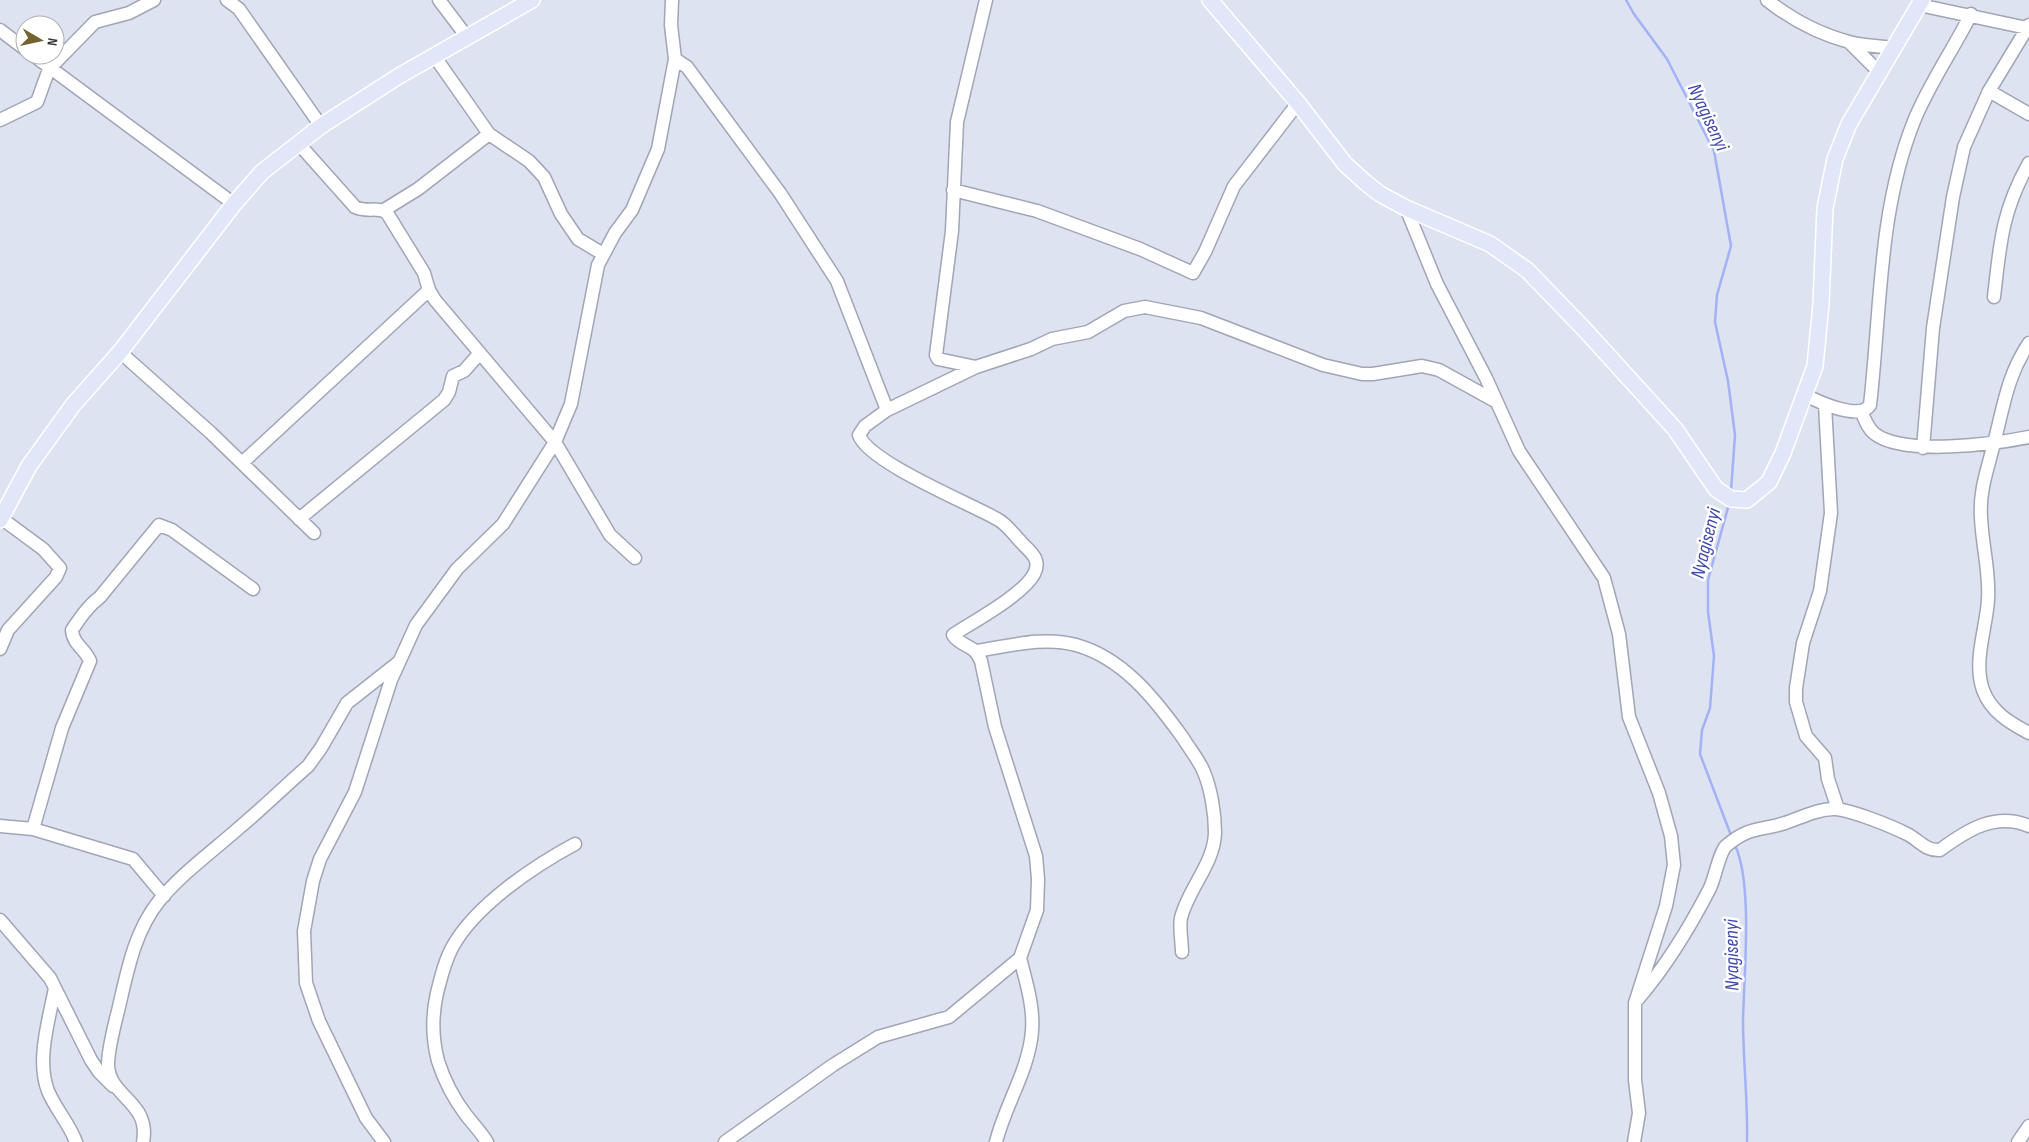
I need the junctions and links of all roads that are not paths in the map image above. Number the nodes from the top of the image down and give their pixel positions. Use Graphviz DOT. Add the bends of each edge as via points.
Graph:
graph roads {
  1 [pos="154,0"];
  2 [pos="227,0"];
  3 [pos="439,0"];
  4 [pos="532,0"];
  5 [pos="672,0"];
  6 [pos="986,0"];
  7 [pos="1210,0"];
  8 [pos="1767,0"];
  9 [pos="1921,2"];
  10 [pos="1971,14"];
  11 [pos="2028,26"];
  12 [pos="0,30"];
  13 [pos="466,37"];
  14 [pos="15,41"];
  15 [pos="1850,42"];
  16 [pos="1895,48"];
  17 [pos="435,57"];
  18 [pos="675,59"];
  19 [pos="45,65"];
  20 [pos="50,69"];
  21 [pos="1879,72"];
  22 [pos="1989,91"];
  23 [pos="1298,103"];
  24 [pos="2029,114"];
  25 [pos="0,120"];
  26 [pos="321,126"];
  27 [pos="489,134"];
  28 [pos="298,143"];
  29 [pos="2029,162"];
  30 [pos="953,190"];
  31 [pos="234,204"];
  32 [pos="1406,208"];
  33 [pos="384,210"];
  34 [pos="603,254"];
  35 [pos="429,290"];
  36 [pos="1994,297"];
  37 [pos="2029,343"];
  38 [pos="120,352"];
  39 [pos="480,354"];
  40 [pos="976,367"];
  41 [pos="1806,395"];
  42 [pos="1495,402"];
  43 [pos="1825,405"];
  44 [pos="887,410"];
  45 [pos="1861,411"];
  46 [pos="2029,437"];
  47 [pos="1994,441"];
  48 [pos="555,442"];
  49 [pos="1923,448"];
  50 [pos="242,463"];
  51 [pos="1,519"];
  52 [pos="299,519"];
  53 [pos="314,533"];
  54 [pos="635,558"];
  55 [pos="253,589"];
  56 [pos="0,649"];
  57 [pos="978,651"];
  58 [pos="400,662"];
  59 [pos="2029,733"];
  60 [pos="1838,809"];
  61 [pos="0,826"];
  62 [pos="2029,826"];
  63 [pos="34,829"];
  64 [pos="575,844"];
  65 [pos="164,896"];
  66 [pos="0,920"];
  67 [pos="1182,952"];
  68 [pos="1020,958"];
  69 [pos="55,988"];
  70 [pos="1635,1003"];
  71 [pos="116,1088"];
  72 [pos="2029,1126"];
  73 [pos="730,1140"];
  74 [pos="76,1142"];
  75 [pos="143,1142"];
  76 [pos="384,1142"];
  77 [pos="487,1142"];
  78 [pos="996,1142"];
  79 [pos="1634,1142"];
  80 [pos="2018,1142"];
  1 -- 20 [label="street" via="130,13 95,22"];
  2 -- 26 [label="street" via="239,9"];
  3 -- 13 [label="street"];
  4 -- 13 [label="main road"];
  5 -- 18 [label="street"];
  6 -- 30 [label="street" via="957,122"];
  7 -- 23 [label="main road"];
  8 -- 15 [label="street" via="1811,28"];
  9 -- 10 [label="street"];
  9 -- 16 [label="main road"];
  10 -- 11 [label="street"];
  10 -- 45 [label="street" via="1914,120 1904,154 1885,231 1870,405"];
  11 -- 22 [label="street"];
  12 -- 14 [label="street"];
  13 -- 17 [label="main road"];
  15 -- 16 [label="street"];
  15 -- 21 [label="street"];
  16 -- 21 [label="main road"];
  17 -- 26 [label="main road"];
  17 -- 27 [label="street"];
  18 -- 34 [label="street" via="658,149 632,210"];
  18 -- 44 [label="street" via="687,66 748,148 837,281"];
  19 -- 20 [label="street"];
  20 -- 25 [label="street" via="37,102"];
  20 -- 31 [label="street"];
  21 -- 41 [label="main road" via="1849,124 1835,159 1825,208 1816,366"];
  22 -- 24 [label="street"];
  22 -- 49 [label="street" via="1964,147 1953,197 1933,328"];
  23 -- 30 [label="street" via="1234,186 1193,273 1140,249 1037,211"];
  23 -- 32 [label="main road" via="1345,164 1380,194"];
  26 -- 28 [label="main road"];
  27 -- 33 [label="street" via="418,189"];
  27 -- 34 [label="street" via="529,161 544,177 561,214 578,239"];
  28 -- 31 [label="main road" via="262,172"];
  28 -- 33 [label="street" via="355,206 362,211"];
  29 -- 36 [label="street" via="2004,218"];
  30 -- 40 [label="street" via="952,231 936,355 938,359"];
  31 -- 38 [label="main road"];
  32 -- 41 [label="main road" via="1490,244 1527,270 1675,429 1716,489 1730,500 1747,500 1769,482"];
  32 -- 42 [label="street" via="1437,284"];
  33 -- 35 [label="street" via="424,273"];
  34 -- 48 [label="street" via="598,265 570,404"];
  35 -- 39 [label="street"];
  35 -- 50 [label="street"];
  37 -- 47 [label="street" via="2010,377"];
  38 -- 50 [label="street"];
  38 -- 51 [label="main road" via="73,405 29,466"];
  39 -- 48 [label="street"];
  39 -- 52 [label="street" via="464,371 453,376 444,400"];
  40 -- 42 [label="street" via="1052,339 1088,332 1124,311 1145,307 1193,316 1323,365 1362,374 1422,366 1438,370"];
  40 -- 44 [label="street"];
  41 -- 43 [label="street"];
  42 -- 70 [label="street" via="1519,451 1604,578 1619,634 1628,717 1659,793 1671,836 1674,864 1666,906"];
  43 -- 45 [label="street"];
  43 -- 60 [label="street" via="1831,513 1820,591 1803,644 1796,702 1806,736 1825,758 1828,780"];
  44 -- 57 [label="street" via="865,426 860,434 862,442 873,452 938,490 998,519 1033,553 1037,562 1034,574 1009,600 953,636"];
  45 -- 49 [label="street" via="1874,434"];
  46 -- 47 [label="street"];
  47 -- 49 [label="street"];
  47 -- 59 [label="street" via="1981,488 1980,516 1988,599 1978,669 1983,691 1996,712"];
  48 -- 54 [label="street" via="610,535"];
  48 -- 58 [label="street" via="503,524 471,553 429,604"];
  50 -- 52 [label="street"];
  51 -- 56 [label="street" via="43,549 60,568 56,577 8,630"];
  52 -- 53 [label="street"];
  55 -- 63 [label="street" via="172,530 159,525 155,528 100,598 89,605 72,630 73,640 90,662 62,728"];
  57 -- 67 [label="street" via="1052,642 1075,645 1102,655 1123,670 1158,704 1203,769 1211,797 1215,834 1207,862 1181,919"];
  57 -- 68 [label="street" via="995,728 1036,856 1037,910"];
  58 -- 65 [label="street" via="347,703 308,766"];
  58 -- 76 [label="street" via="391,680 355,792 320,859 304,931 306,983 319,1021 366,1118"];
  60 -- 62 [label="street" via="1909,835 1929,850 1940,850 1965,832 1995,821 2009,820"];
  60 -- 70 [label="street" via="1747,831 1724,848 1710,887 1658,975"];
  61 -- 63 [label="street"];
  63 -- 65 [label="street" via="133,859"];
  64 -- 77 [label="street" via="538,864 477,916 453,946 442,975 434,1006 433,1034 438,1061 452,1093"];
  65 -- 71 [label="street" via="146,922 132,955 108,1064"];
  66 -- 69 [label="street" via="38,961"];
  68 -- 73 [label="street" via="949,1018 878,1037 833,1065"];
  68 -- 78 [label="street" via="1032,1011 1032,1032 1028,1056"];
  69 -- 71 [label="street" via="95,1066"];
  69 -- 74 [label="street" via="43,1070 48,1091 70,1125"];
  70 -- 79 [label="street" via="1634,1080 1639,1113"];
  71 -- 75 [label="street" via="134,1104 140,1115"];
  72 -- 80 [label="street"];
}
